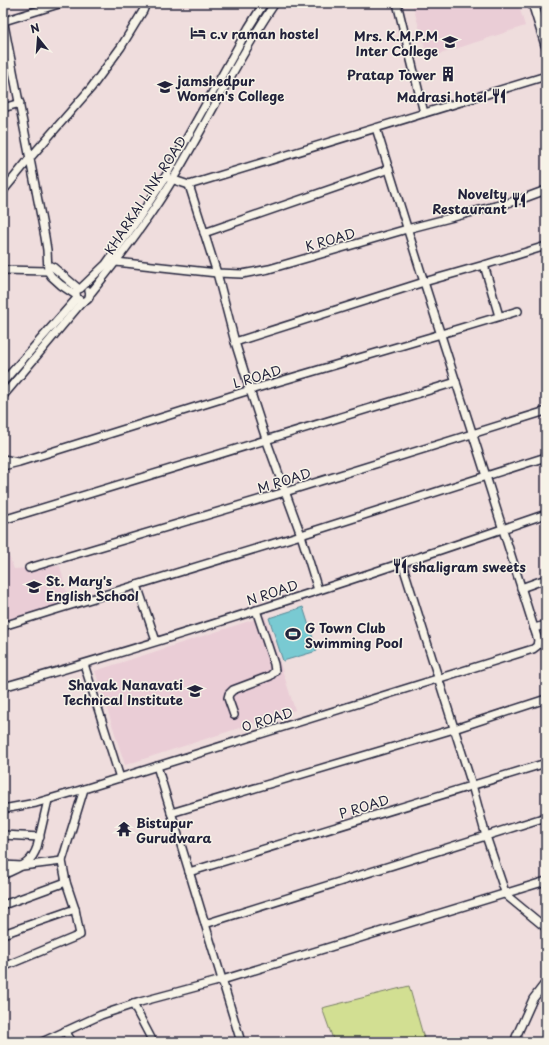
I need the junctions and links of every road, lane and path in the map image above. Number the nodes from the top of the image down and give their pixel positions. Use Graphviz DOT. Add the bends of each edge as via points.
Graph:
graph roads {
  1 [pos="62,3"];
  2 [pos="146,3"];
  3 [pos="264,3"];
  4 [pos="274,3"];
  5 [pos="397,3"];
  6 [pos="533,3"];
  7 [pos="3,20"];
  8 [pos="5,38"];
  9 [pos="546,45"];
  10 [pos="546,76"];
  11 [pos="20,103"];
  12 [pos="3,108"];
  13 [pos="424,114"];
  14 [pos="376,128"];
  15 [pos="30,158"];
  16 [pos="389,169"];
  17 [pos="169,178"];
  18 [pos="189,185"];
  19 [pos="3,190"];
  20 [pos="546,190"];
  21 [pos="407,229"];
  22 [pos="204,233"];
  23 [pos="546,246"];
  24 [pos="116,262"];
  25 [pos="484,265"];
  26 [pos="48,268"];
  27 [pos="3,270"];
  28 [pos="217,274"];
  29 [pos="424,282"];
  30 [pos="79,294"];
  31 [pos="90,294"];
  32 [pos="518,311"];
  33 [pos="499,316"];
  34 [pos="441,334"];
  35 [pos="235,342"];
  36 [pos="3,382"];
  37 [pos="456,382"];
  38 [pos="250,390"];
  39 [pos="3,396"];
  40 [pos="546,411"];
  41 [pos="473,434"];
  42 [pos="266,439"];
  43 [pos="546,457"];
  44 [pos="3,459"];
  45 [pos="19,462"];
  46 [pos="3,466"];
  47 [pos="486,476"];
  48 [pos="286,492"];
  49 [pos="546,514"];
  50 [pos="3,520"];
  51 [pos="503,529"];
  52 [pos="301,535"];
  53 [pos="402,563"];
  54 [pos="29,568"];
  55 [pos="546,579"];
  56 [pos="137,585"];
  57 [pos="521,588"];
  58 [pos="318,590"];
  59 [pos="256,610"];
  60 [pos="546,625"];
  61 [pos="3,626"];
  62 [pos="534,628"];
  63 [pos="156,641"];
  64 [pos="84,664"];
  65 [pos="438,678"];
  66 [pos="3,687"];
  67 [pos="546,699"];
  68 [pos="234,715"];
  69 [pos="454,729"];
  70 [pos="546,763"];
  71 [pos="157,766"];
  72 [pos="120,778"];
  73 [pos="472,785"];
  74 [pos="84,789"];
  75 [pos="48,800"];
  76 [pos="3,809"];
  77 [pos="171,812"];
  78 [pos="546,817"];
  79 [pos="3,835"];
  80 [pos="486,836"];
  81 [pos="40,837"];
  82 [pos="62,861"];
  83 [pos="3,865"];
  84 [pos="22,866"];
  85 [pos="189,872"];
  86 [pos="3,875"];
  87 [pos="546,881"];
  88 [pos="66,882"];
  89 [pos="506,893"];
  90 [pos="3,905"];
  91 [pos="75,909"];
  92 [pos="206,924"];
  93 [pos="546,928"];
  94 [pos="3,934"];
  95 [pos="3,967"];
  96 [pos="222,980"];
  97 [pos="546,982"];
  98 [pos="133,1004"];
  99 [pos="65,1031"];
  100 [pos="42,1042"];
  101 [pos="72,1042"];
  102 [pos="153,1042"];
  103 [pos="241,1042"];
  104 [pos="516,1042"];
  1 -- 7 [label="street"];
  2 -- 15 [label="street" via="121,47 91,88"];
  3 -- 17 [label="street, KHARKAI LINK ROAD"];
  4 -- 17 [label="street, KHARKAI LINK ROAD"];
  5 -- 13 [label="street"];
  6 -- 9 [label="street"];
  7 -- 8 [label="street"];
  8 -- 11 [label="street"];
  10 -- 13 [label="street"];
  11 -- 12 [label="street"];
  11 -- 15 [label="street"];
  13 -- 14 [label="street"];
  14 -- 16 [label="street"];
  14 -- 18 [label="street"];
  15 -- 19 [label="street"];
  15 -- 26 [label="street" via="45,237"];
  16 -- 21 [label="street"];
  16 -- 22 [label="street"];
  17 -- 18 [label="street"];
  17 -- 24 [label="street, KHARKAI LINK ROAD" via="136,235"];
  17 -- 30 [label="street, KHARKAI LINK ROAD" via="106,264"];
  18 -- 22 [label="street"];
  20 -- 21 [label="street, K ROAD" via="519,200"];
  21 -- 28 [label="street, K ROAD" via="269,269 242,274"];
  21 -- 29 [label="street"];
  22 -- 28 [label="street"];
  23 -- 25 [label="street"];
  24 -- 28 [label="street, K ROAD"];
  24 -- 31 [label="street, KHARKAI LINK ROAD"];
  25 -- 29 [label="street"];
  25 -- 33 [label="street"];
  26 -- 27 [label="street"];
  26 -- 30 [label="street" via="51,276 61,285"];
  28 -- 35 [label="street"];
  29 -- 34 [label="street"];
  29 -- 35 [label="street"];
  30 -- 31 [label="street" via="87,289"];
  30 -- 31 [label="street, KHARKAI LINK ROAD" via="88,300"];
  30 -- 36 [label="street, KHARKAI LINK ROAD"];
  30 -- 39 [label="street"];
  32 -- 33 [label="street, L ROAD"];
  33 -- 34 [label="street, L ROAD"];
  34 -- 37 [label="street"];
  34 -- 38 [label="street, L ROAD"];
  35 -- 38 [label="street"];
  37 -- 41 [label="street"];
  37 -- 42 [label="street"];
  38 -- 42 [label="street"];
  38 -- 45 [label="street, L ROAD"];
  40 -- 41 [label="street, M ROAD"];
  41 -- 47 [label="street"];
  41 -- 48 [label="street, M ROAD"];
  42 -- 48 [label="street"];
  42 -- 50 [label="street"];
  43 -- 47 [label="street"];
  44 -- 45 [label="street"];
  45 -- 46 [label="street, L ROAD"];
  47 -- 51 [label="street"];
  47 -- 52 [label="street"];
  48 -- 52 [label="street"];
  48 -- 54 [label="street, M ROAD"];
  49 -- 51 [label="street, N ROAD"];
  51 -- 53 [label="street, N ROAD"];
  51 -- 57 [label="street"];
  52 -- 56 [label="street"];
  52 -- 58 [label="street"];
  53 -- 58 [label="street, N ROAD"];
  53 -- 65 [label="street"];
  55 -- 57 [label="street"];
  56 -- 61 [label="street"];
  56 -- 63 [label="street"];
  57 -- 62 [label="street"];
  58 -- 59 [label="street, N ROAD"];
  59 -- 63 [label="street, N ROAD"];
  59 -- 68 [label="street" via="274,671 270,676 233,690 229,694"];
  60 -- 62 [label="street"];
  62 -- 65 [label="street, O ROAD" via="538,640 537,646 532,649"];
  63 -- 64 [label="street, N ROAD"];
  64 -- 66 [label="street, N ROAD"];
  64 -- 72 [label="street"];
  65 -- 69 [label="street"];
  65 -- 71 [label="street, O ROAD"];
  67 -- 69 [label="street"];
  69 -- 73 [label="street"];
  69 -- 77 [label="street"];
  70 -- 73 [label="street, P ROAD"];
  71 -- 72 [label="street, O ROAD"];
  71 -- 77 [label="street"];
  72 -- 74 [label="street, O ROAD"];
  73 -- 80 [label="street"];
  73 -- 85 [label="street, P ROAD"];
  74 -- 75 [label="street, O ROAD"];
  74 -- 82 [label="street"];
  75 -- 76 [label="street, O ROAD"];
  75 -- 81 [label="street"];
  77 -- 85 [label="street"];
  78 -- 80 [label="street"];
  79 -- 81 [label="street"];
  80 -- 89 [label="street"];
  80 -- 92 [label="street"];
  81 -- 84 [label="street" via="35,854"];
  82 -- 84 [label="street"];
  82 -- 88 [label="street"];
  83 -- 84 [label="street"];
  84 -- 86 [label="street"];
  85 -- 92 [label="street"];
  87 -- 89 [label="street"];
  88 -- 90 [label="street"];
  88 -- 91 [label="street"];
  89 -- 93 [label="street"];
  89 -- 96 [label="street"];
  91 -- 94 [label="street"];
  91 -- 95 [label="street" via="80,935"];
  92 -- 96 [label="street"];
  96 -- 98 [label="street"];
  96 -- 103 [label="street"];
  97 -- 104 [label="street" via="533,999"];
  98 -- 99 [label="street"];
  98 -- 102 [label="street"];
  99 -- 100 [label="street"];
  99 -- 101 [label="street"];
}
